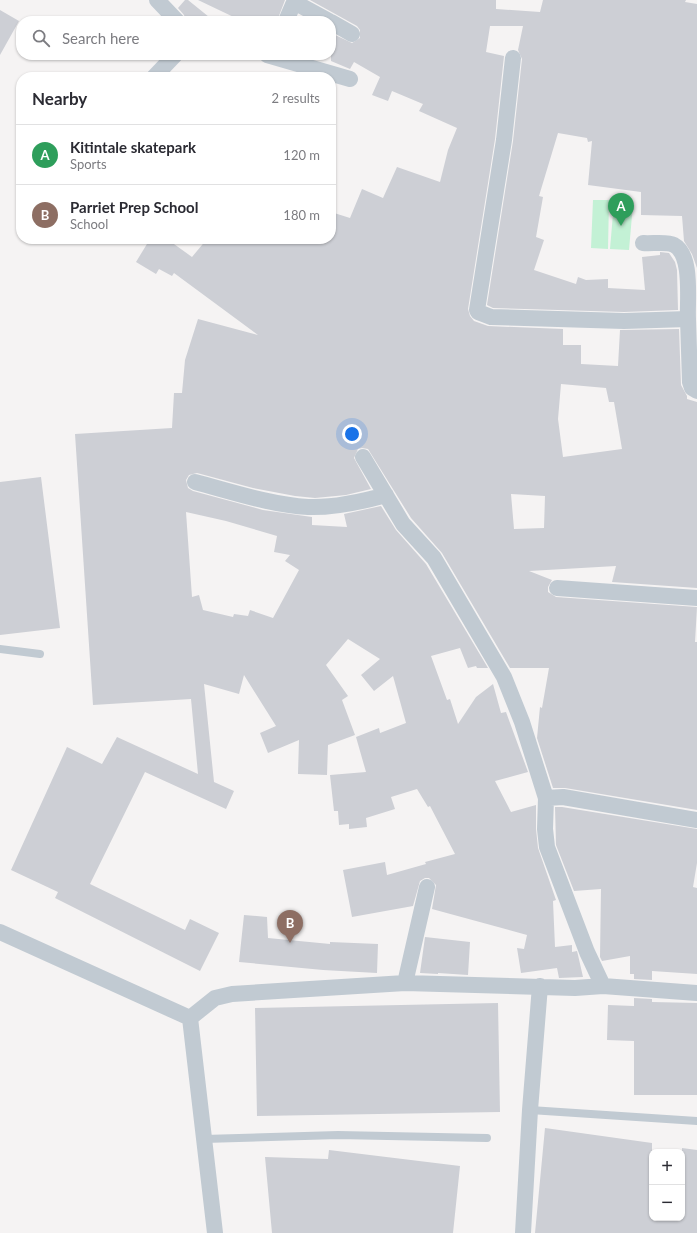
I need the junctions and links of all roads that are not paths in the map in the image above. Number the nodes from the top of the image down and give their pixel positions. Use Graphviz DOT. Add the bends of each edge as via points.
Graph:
graph roads {
  1 [pos="156,0"];
  2 [pos="295,1"];
  3 [pos="171,16"];
  4 [pos="288,16"];
  5 [pos="320,16"];
  6 [pos="336,25"];
  7 [pos="352,34"];
  8 [pos="512,58"];
  9 [pos="170,60"];
  10 [pos="287,60"];
  11 [pos="159,72"];
  12 [pos="327,72"];
  13 [pos="336,75"];
  14 [pos="350,79"];
  15 [pos="643,244"];
  16 [pos="688,318"];
  17 [pos="697,391"];
  18 [pos="363,457"];
  19 [pos="194,482"];
  20 [pos="386,495"];
  21 [pos="557,588"];
  22 [pos="697,598"];
  23 [pos="0,649"];
  24 [pos="40,654"];
  25 [pos="546,798"];
  26 [pos="697,820"];
  27 [pos="427,887"];
  28 [pos="0,932"];
  29 [pos="405,982"];
  30 [pos="540,986"];
  31 [pos="603,986"];
  32 [pos="697,993"];
  33 [pos="190,1018"];
  34 [pos="530,1110"];
  35 [pos="697,1121"];
  36 [pos="487,1138"];
  37 [pos="204,1139"];
  38 [pos="215,1233"];
  39 [pos="523,1233"];
  1 -- 3 [label="street"];
  2 -- 4 [label="street"];
  2 -- 5 [label="street"];
  6 -- 7 [label="street"];
  8 -- 16 [label="street" via="504,140 478,312 491,317 624,321"];
  9 -- 11 [label="street"];
  10 -- 12 [label="street"];
  13 -- 14 [label="street"];
  15 -- 16 [label="street" via="673,244 680,249 687,268"];
  16 -- 17 [label="street" via="690,382 692,388"];
  18 -- 20 [label="street"];
  19 -- 20 [label="street" via="291,506 358,503"];
  20 -- 25 [label="street" via="403,524 434,558 504,677 522,722"];
  21 -- 22 [label="street"];
  23 -- 24 [label="lane"];
  25 -- 26 [label="street" via="563,797"];
  25 -- 31 [label="street" via="547,847 587,952"];
  27 -- 29 [label="street"];
  28 -- 33 [label="street"];
  29 -- 30 [label="street"];
  29 -- 33 [label="street" via="232,994 215,998"];
  30 -- 31 [label="street"];
  30 -- 34 [label="street"];
  31 -- 32 [label="street"];
  33 -- 37 [label="street"];
  34 -- 35 [label="lane"];
  34 -- 39 [label="street"];
  36 -- 37 [label="lane" via="338,1135"];
  37 -- 38 [label="street"];
}
